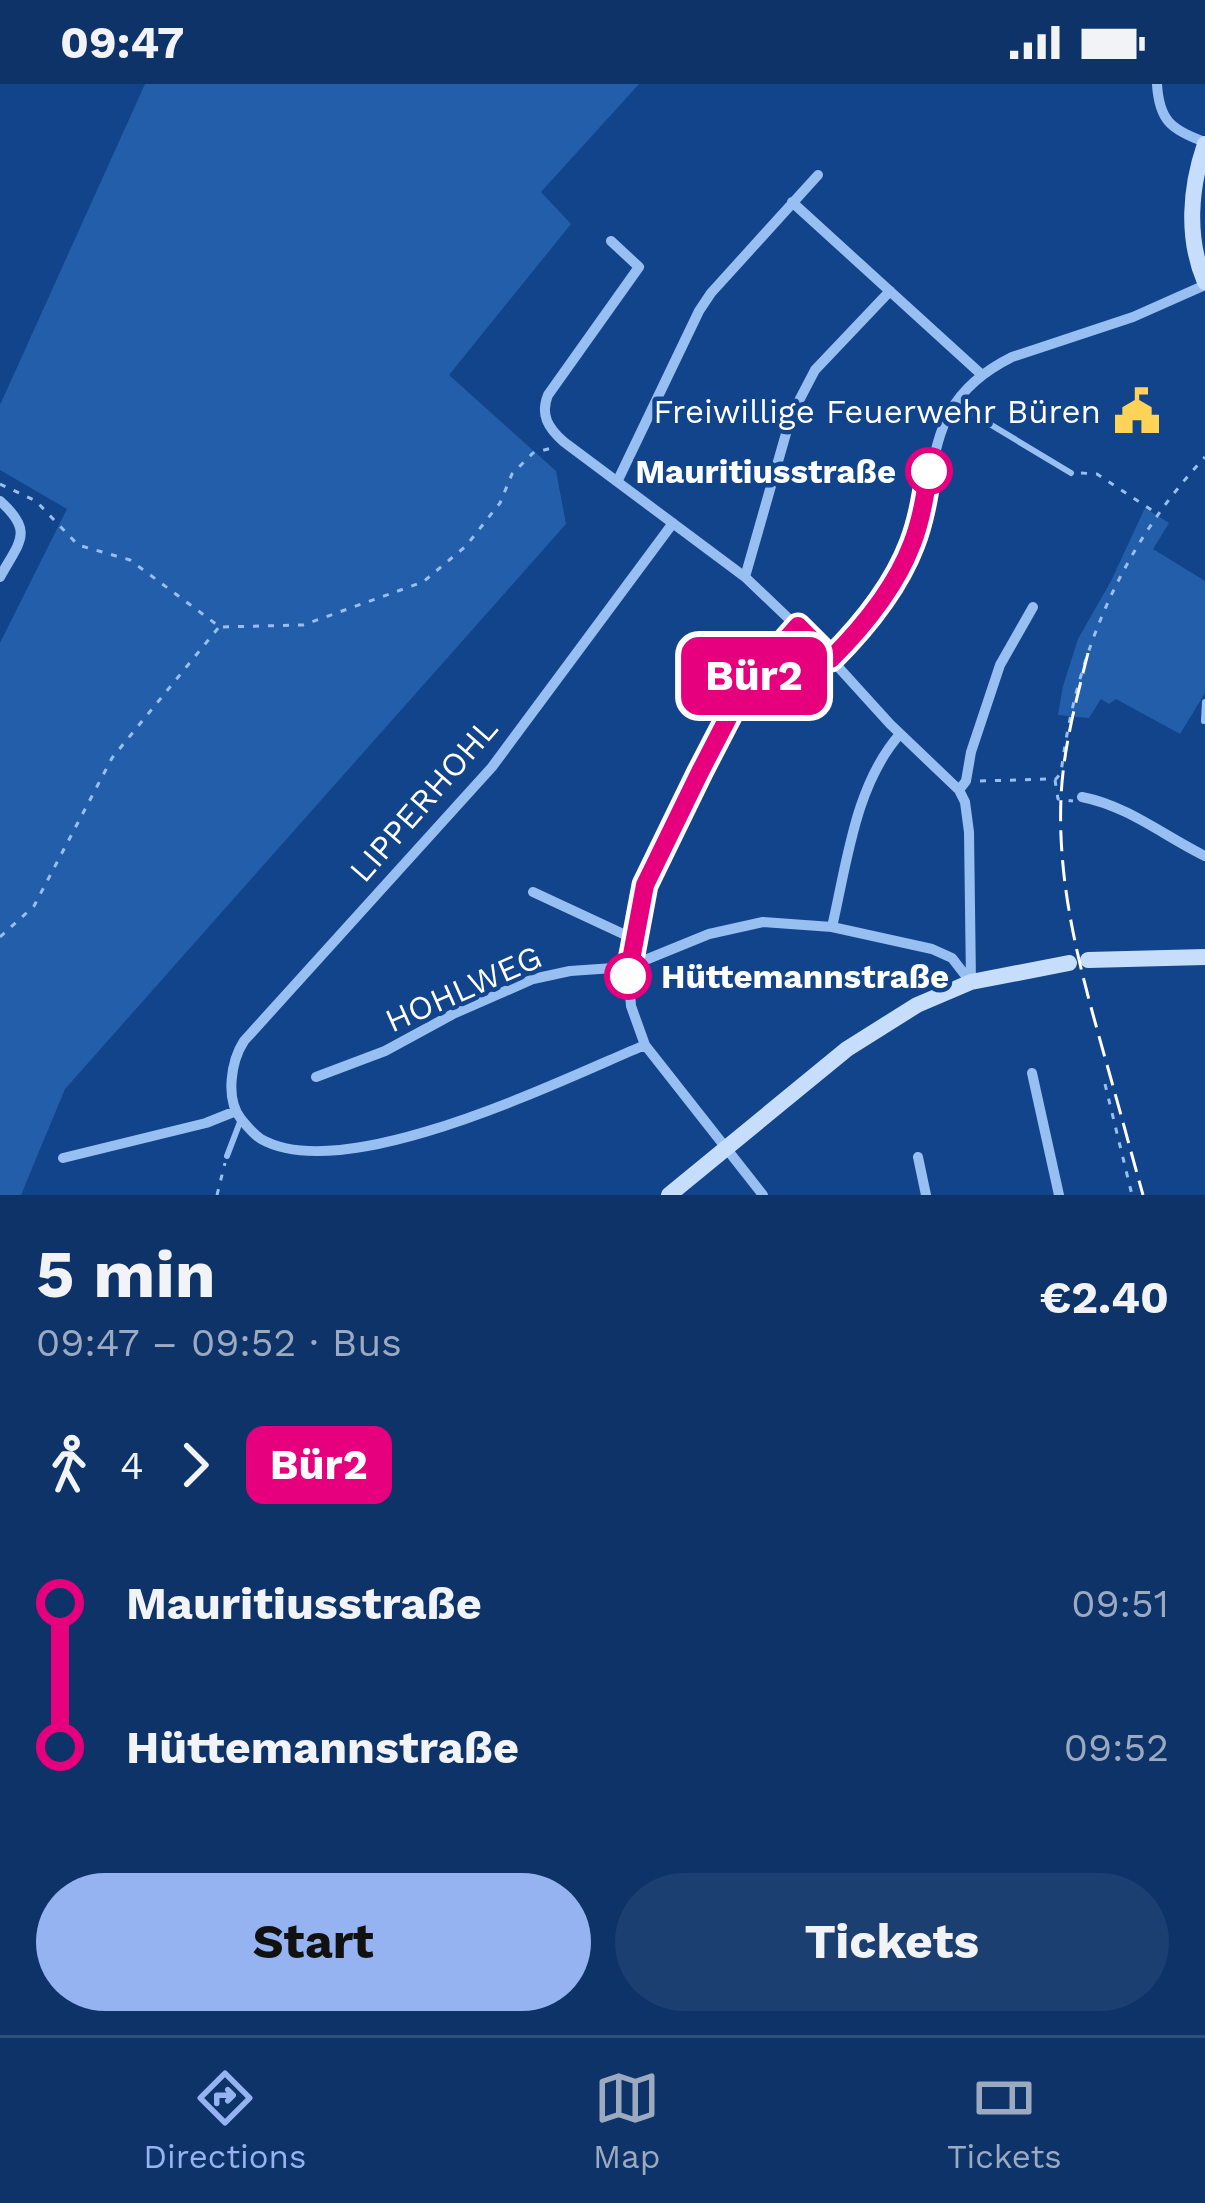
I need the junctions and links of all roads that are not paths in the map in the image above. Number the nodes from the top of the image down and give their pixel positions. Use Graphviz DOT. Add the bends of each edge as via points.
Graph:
graph roads {
  1 [pos="1157,84"];
  2 [pos="1205,143"];
  3 [pos="818,175"];
  4 [pos="792,202"];
  5 [pos="611,241"];
  6 [pos="1205,284"];
  7 [pos="890,291"];
  8 [pos="982,375"];
  9 [pos="955,403"];
  10 [pos="1071,473"];
  11 [pos="618,481"];
  12 [pos="0,501"];
  13 [pos="673,523"];
  14 [pos="0,577"];
  15 [pos="746,577"];
  16 [pos="1033,607"];
  17 [pos="798,626"];
  18 [pos="831,659"];
  19 [pos="1205,702"];
  20 [pos="1204,721"];
  21 [pos="900,734"];
  22 [pos="963,786"];
  23 [pos="1082,797"];
  24 [pos="1205,856"];
  25 [pos="533,892"];
  26 [pos="832,927"];
  27 [pos="634,940"];
  28 [pos="1205,957"];
  29 [pos="628,967"];
  30 [pos="971,982"];
  31 [pos="645,1045"];
  32 [pos="1032,1072"];
  33 [pos="316,1077"];
  34 [pos="239,1115"];
  35 [pos="726,1148"];
  36 [pos="227,1156"];
  37 [pos="918,1157"];
  38 [pos="63,1158"];
  39 [pos="669,1195"];
  40 [pos="763,1195"];
  41 [pos="926,1195"];
  42 [pos="1059,1195"];
  1 -- 2 [label="street" via="1165,118"];
  2 -- 6 [label="main road" via="1192,219"];
  3 -- 4 [label="street"];
  4 -- 7 [label="street"];
  4 -- 11 [label="street" via="699,311"];
  5 -- 11 [label="street" via="639,267 545,401 546,421 564,442"];
  6 -- 8 [label="street"];
  7 -- 8 [label="street"];
  7 -- 15 [label="street" via="815,370 791,416"];
  8 -- 9 [label="street"];
  9 -- 10 [label="lane"];
  9 -- 18 [label="street" via="904,564"];
  11 -- 13 [label="street"];
  12 -- 14 [label="street" via="22,532"];
  13 -- 15 [label="street"];
  13 -- 34 [label="street, LIPPERHOHL" via="492,767 244,1041 232,1081"];
  15 -- 17 [label="street"];
  16 -- 22 [label="street" via="1000,665"];
  17 -- 18 [label="street"];
  17 -- 27 [label="street" via="744,687 718,734 645,885"];
  18 -- 21 [label="street"];
  19 -- 20 [label="lane"];
  21 -- 22 [label="street"];
  21 -- 26 [label="street" via="872,777"];
  22 -- 30 [label="street"];
  23 -- 24 [label="street"];
  25 -- 27 [label="street"];
  26 -- 29 [label="street, HOHLWEG" via="763,922"];
  26 -- 30 [label="street, HOHLWEG" via="932,949 952,958"];
  27 -- 29 [label="street"];
  28 -- 30 [label="main road" via="1078,961"];
  29 -- 31 [label="street"];
  29 -- 33 [label="street, HOHLWEG" via="532,979 386,1052"];
  30 -- 35 [label="main road" via="865,1037"];
  31 -- 34 [label="street" via="394,1142 291,1148 259,1138"];
  31 -- 35 [label="street"];
  32 -- 42 [label="street"];
  34 -- 36 [label="lane"];
  34 -- 38 [label="street"];
  35 -- 39 [label="main road"];
  35 -- 40 [label="street"];
  37 -- 41 [label="street"];
}
